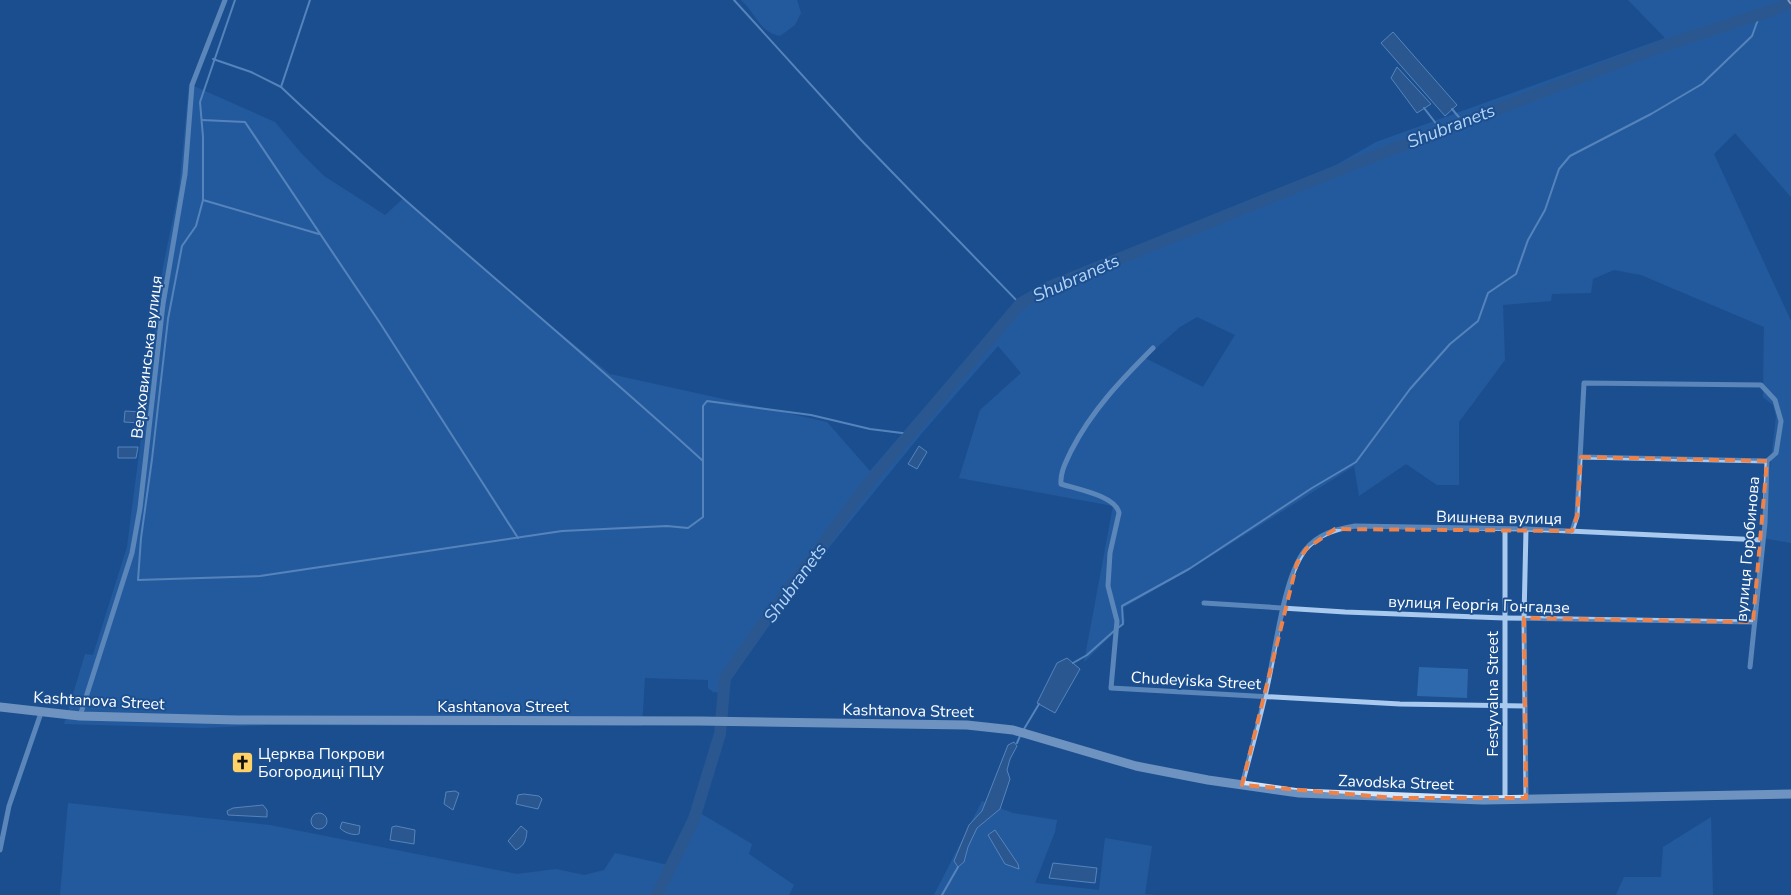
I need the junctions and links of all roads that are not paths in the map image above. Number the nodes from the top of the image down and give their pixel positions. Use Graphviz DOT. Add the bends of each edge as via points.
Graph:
graph roads {
  1 [pos="225,0"];
  2 [pos="1153,348"];
  3 [pos="1581,457"];
  4 [pos="1767,461"];
  5 [pos="1505,529"];
  6 [pos="1526,529"];
  7 [pos="1572,531"];
  8 [pos="1762,540"];
  9 [pos="1204,603"];
  10 [pos="1283,609"];
  11 [pos="1504,618"];
  12 [pos="1524,618"];
  13 [pos="1753,622"];
  14 [pos="1750,667"];
  15 [pos="1265,696"];
  16 [pos="1505,706"];
  17 [pos="1525,706"];
  18 [pos="0,707"];
  19 [pos="41,713"];
  20 [pos="80,716"];
  21 [pos="1010,729"];
  22 [pos="1242,785"];
  23 [pos="1791,794"];
  24 [pos="1526,798"];
  25 [pos="1505,799"];
  26 [pos="0,850"];
  1 -- 20 [label="street, Верховинська вулиця" via="192,85 185,174 163,304 132,553"];
  2 -- 15 [label="street, Chudeyiska Street" via="1094,411 1061,476 1061,484 1110,500 1118,507 1108,586 1117,621 1111,688"];
  3 -- 4 [label="street"];
  3 -- 4 [label="street, вулиця Горобинова" via="1584,383 1760,385 1775,400 1781,421 1776,453"];
  3 -- 7 [label="street" via="1577,516"];
  4 -- 8 [label="street, вулиця Горобинова"];
  5 -- 6 [label="street, Вишнева вулиця"];
  5 -- 10 [label="street, Вишнева вулиця" via="1355,526 1335,529 1318,538 1296,563"];
  5 -- 11 [label="street, Festyvalna Street"];
  6 -- 7 [label="street, Вишнева вулиця"];
  6 -- 12 [label="street, Festyvalna Street"];
  7 -- 8 [label="street, Вишнева вулиця"];
  8 -- 13 [label="street, вулиця Горобинова"];
  9 -- 10 [label="street, вулиця Георгія Гонгадзе"];
  10 -- 11 [label="street, вулиця Георгія Гонгадзе"];
  10 -- 15 [label="street, Вишнева вулиця"];
  11 -- 12 [label="street, вулиця Георгія Гонгадзе"];
  11 -- 16 [label="street, Festyvalna Street"];
  12 -- 13 [label="street, вулиця Георгія Гонгадзе"];
  12 -- 17 [label="street, Festyvalna Street"];
  13 -- 14 [label="street, вулиця Горобинова"];
  15 -- 16 [label="street, Chudeyiska Street" via="1443,706"];
  15 -- 22 [label="street, Вишнева вулиця"];
  16 -- 17 [label="street, Chudeyiska Street"];
  16 -- 25 [label="street, Festyvalna Street"];
  17 -- 24 [label="street, Festyvalna Street"];
  18 -- 19 [label="main road, Kashtanova Street"];
  19 -- 20 [label="main road, Kashtanova Street"];
  19 -- 26 [label="street" via="9,806"];
  20 -- 21 [label="main road, Kashtanova Street" via="237,720 715,721 967,725"];
  21 -- 22 [label="main road, Zavodska Street" via="1136,766"];
  22 -- 25 [label="main road, Zavodska Street" via="1299,793"];
  23 -- 24 [label="main road, Zavodska Street"];
  24 -- 25 [label="main road, Zavodska Street"];
}
